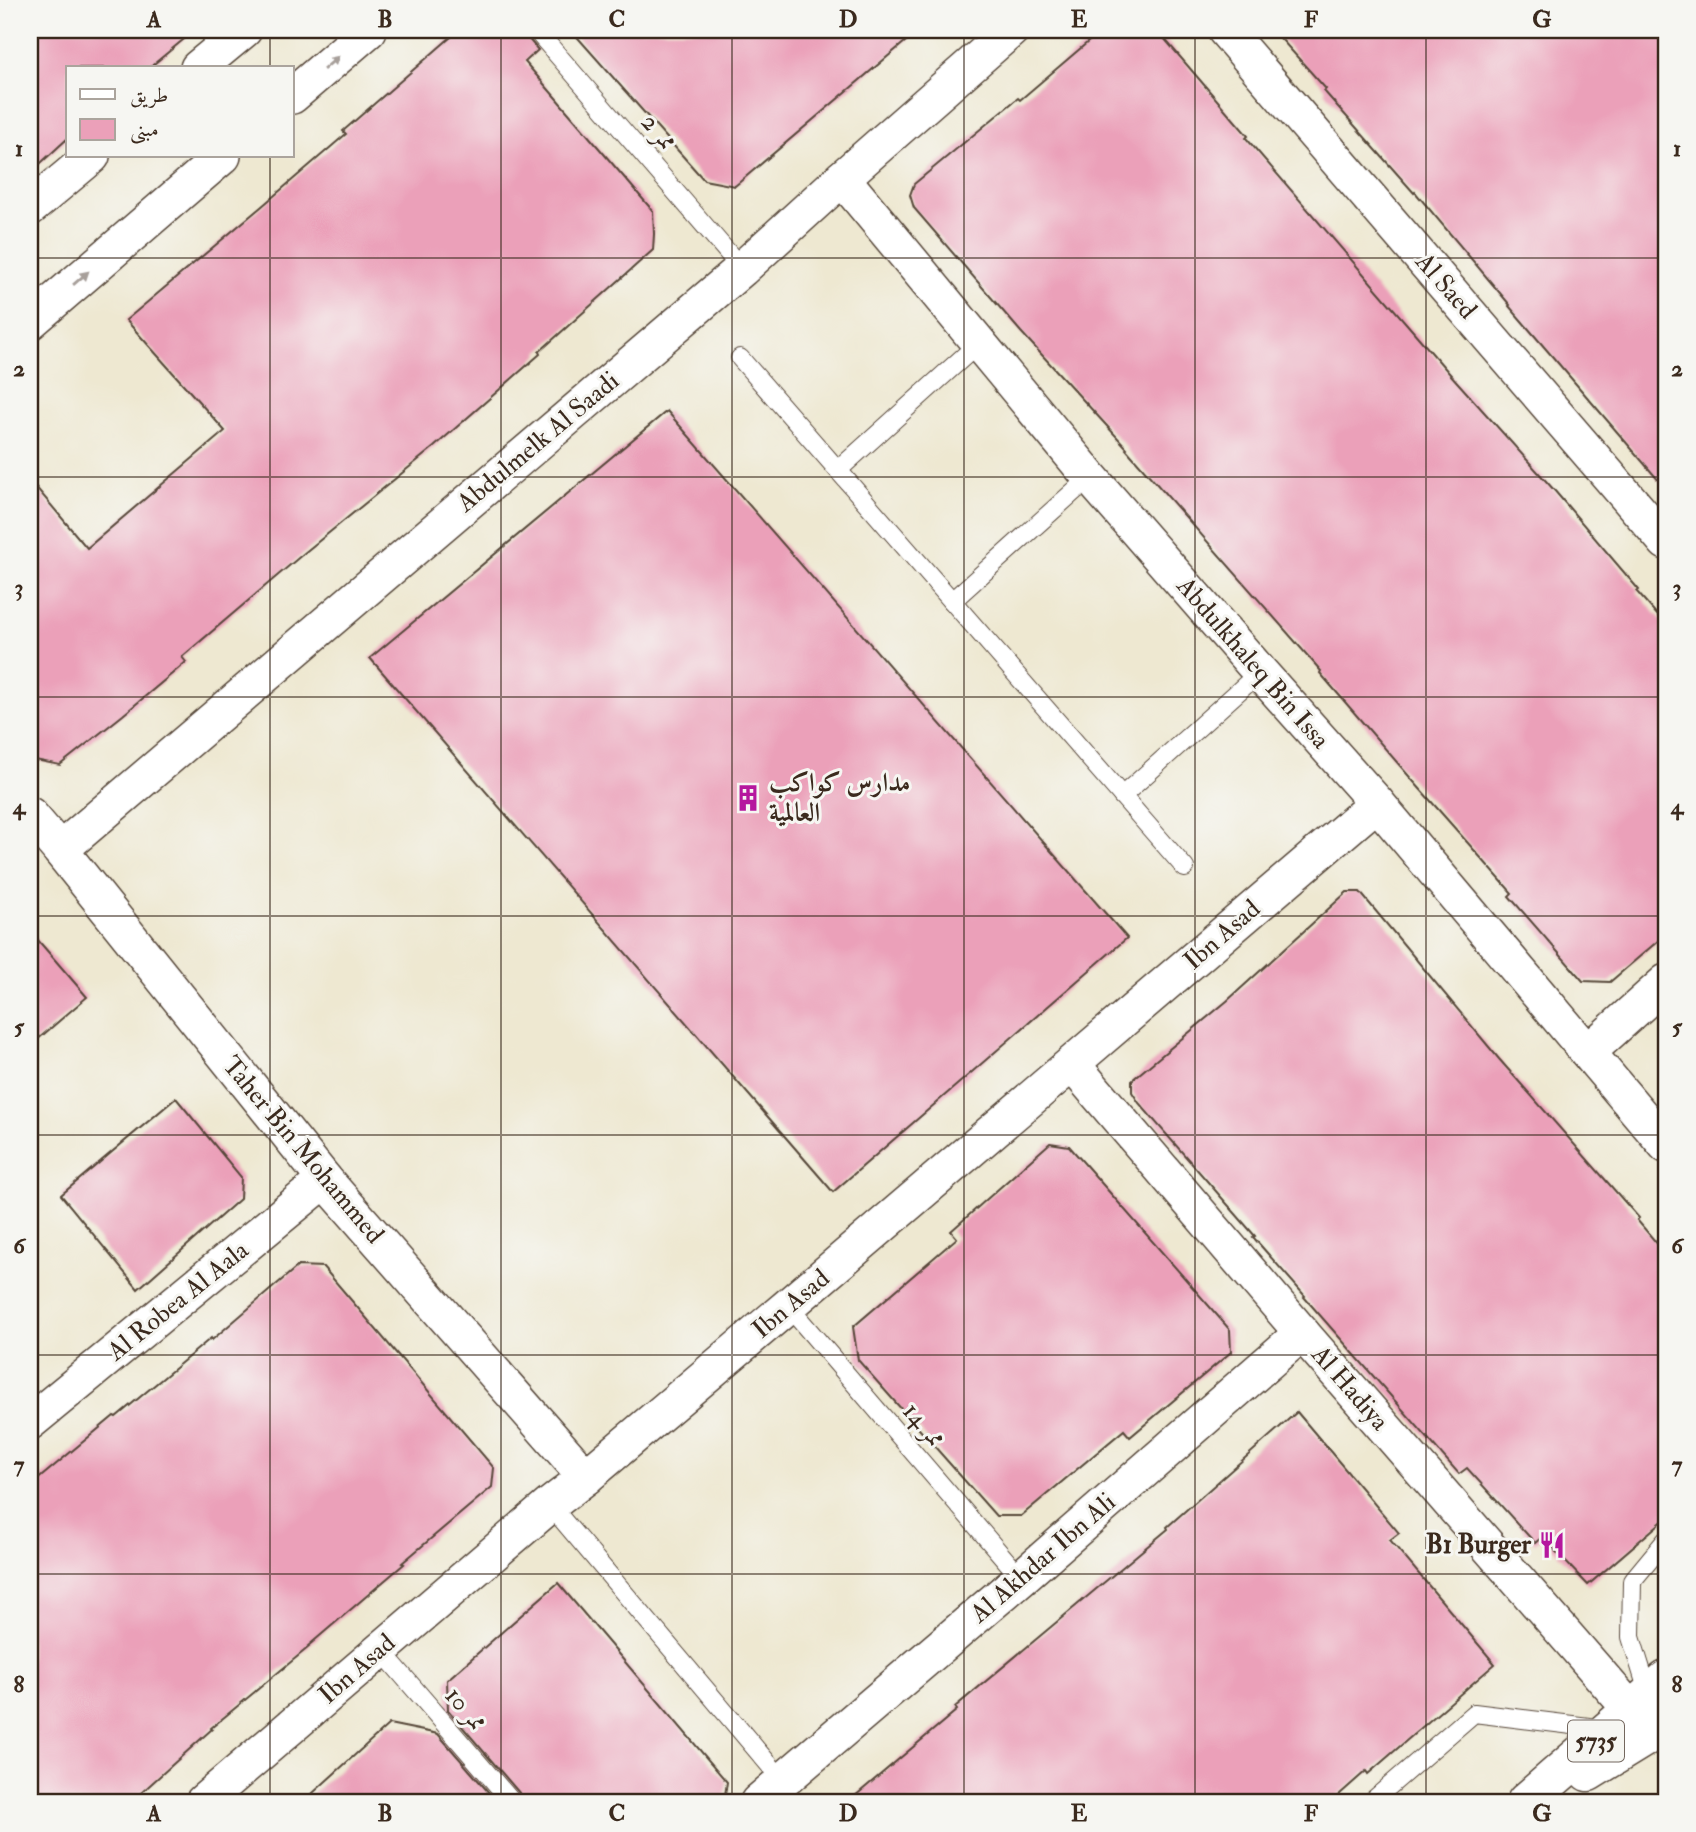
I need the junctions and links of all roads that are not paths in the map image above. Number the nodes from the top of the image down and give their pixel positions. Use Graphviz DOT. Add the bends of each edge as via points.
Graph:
graph roads {
  1 [pos="244,30"];
  2 [pos="369,30"];
  3 [pos="536,30"];
  4 [pos="1011,30"];
  5 [pos="1225,30"];
  6 [pos="200,66"];
  7 [pos="294,94"];
  8 [pos="90,158"];
  9 [pos="221,158"];
  10 [pos="842,178"];
  11 [pos="30,208"];
  12 [pos="742,269"];
  13 [pos="30,322"];
  14 [pos="979,343"];
  15 [pos="740,358"];
  16 [pos="838,470"];
  17 [pos="1090,477"];
  18 [pos="1666,542"];
  19 [pos="952,601"];
  20 [pos="1260,672"];
  21 [pos="1122,796"];
  22 [pos="1377,803"];
  23 [pos="30,815"];
  24 [pos="60,850"];
  25 [pos="1185,868"];
  26 [pos="1666,982"];
  27 [pos="1588,1052"];
  28 [pos="1072,1064"];
  29 [pos="1666,1145"];
  30 [pos="326,1180"];
  31 [pos="788,1306"];
  32 [pos="1302,1333"];
  33 [pos="30,1422"];
  34 [pos="586,1477"];
  35 [pos="550,1505"];
  36 [pos="1666,1540"];
  37 [pos="1021,1578"];
  38 [pos="380,1649"];
  39 [pos="1644,1708"];
  40 [pos="770,1792"];
  41 [pos="203,1802"];
  42 [pos="512,1802"];
  43 [pos="1371,1802"];
  44 [pos="1526,1802"];
  45 [pos="1539,1802"];
  1 -- 6 [label="street"];
  7 -- 2 [label="street, one-way"];
  3 -- 12 [label="lane, ممر 2"];
  4 -- 10 [label="street, Abdulmelk Al Saadi"];
  5 -- 18 [label="street, Al Saed"];
  8 -- 11 [label="street"];
  13 -- 9 [label="street, one-way"];
  10 -- 12 [label="street, Abdulmelk Al Saadi"];
  10 -- 14 [label="street, Abdulkhaleq Bin Issa"];
  12 -- 24 [label="street, Abdulmelk Al Saadi"];
  14 -- 16 [label="lane"];
  14 -- 17 [label="street, Abdulkhaleq Bin Issa"];
  15 -- 16 [label="lane"];
  16 -- 19 [label="lane"];
  17 -- 19 [label="lane"];
  17 -- 20 [label="street, Abdulkhaleq Bin Issa"];
  19 -- 21 [label="lane"];
  20 -- 21 [label="lane"];
  20 -- 22 [label="street, Abdulkhaleq Bin Issa"];
  21 -- 25 [label="lane"];
  22 -- 27 [label="street, Abdulkhaleq Bin Issa"];
  22 -- 28 [label="street, Ibn Asad"];
  23 -- 24 [label="street, Taher Bin Mohammed"];
  24 -- 30 [label="street, Taher Bin Mohammed"];
  26 -- 27 [label="street"];
  27 -- 29 [label="street, Abdulkhaleq Bin Issa"];
  28 -- 31 [label="street, Ibn Asad"];
  28 -- 32 [label="street, Al Hadiya"];
  30 -- 33 [label="street, Al Robea Al Aala"];
  30 -- 34 [label="street, Taher Bin Mohammed"];
  31 -- 34 [label="street, Ibn Asad"];
  31 -- 37 [label="lane, ممر 14"];
  32 -- 37 [label="street, Al Akhdar Ibn Ali"];
  32 -- 39 [label="street, Al Hadiya"];
  34 -- 35 [label="street, Ibn Asad"];
  35 -- 38 [label="street, Ibn Asad"];
  35 -- 40 [label="lane, Al Akhdar Ibn Ali"];
  36 -- 39 [label="lane" via="1632,1581 1631,1637"];
  37 -- 40 [label="street, Al Akhdar Ibn Ali"];
  38 -- 41 [label="street, Ibn Asad"];
  38 -- 42 [label="lane, ممر 10"];
  39 -- 43 [label="lane" via="1474,1713"];
  39 -- 44 [label="main road, 5735"];
  39 -- 45 [label="main road"];
}
